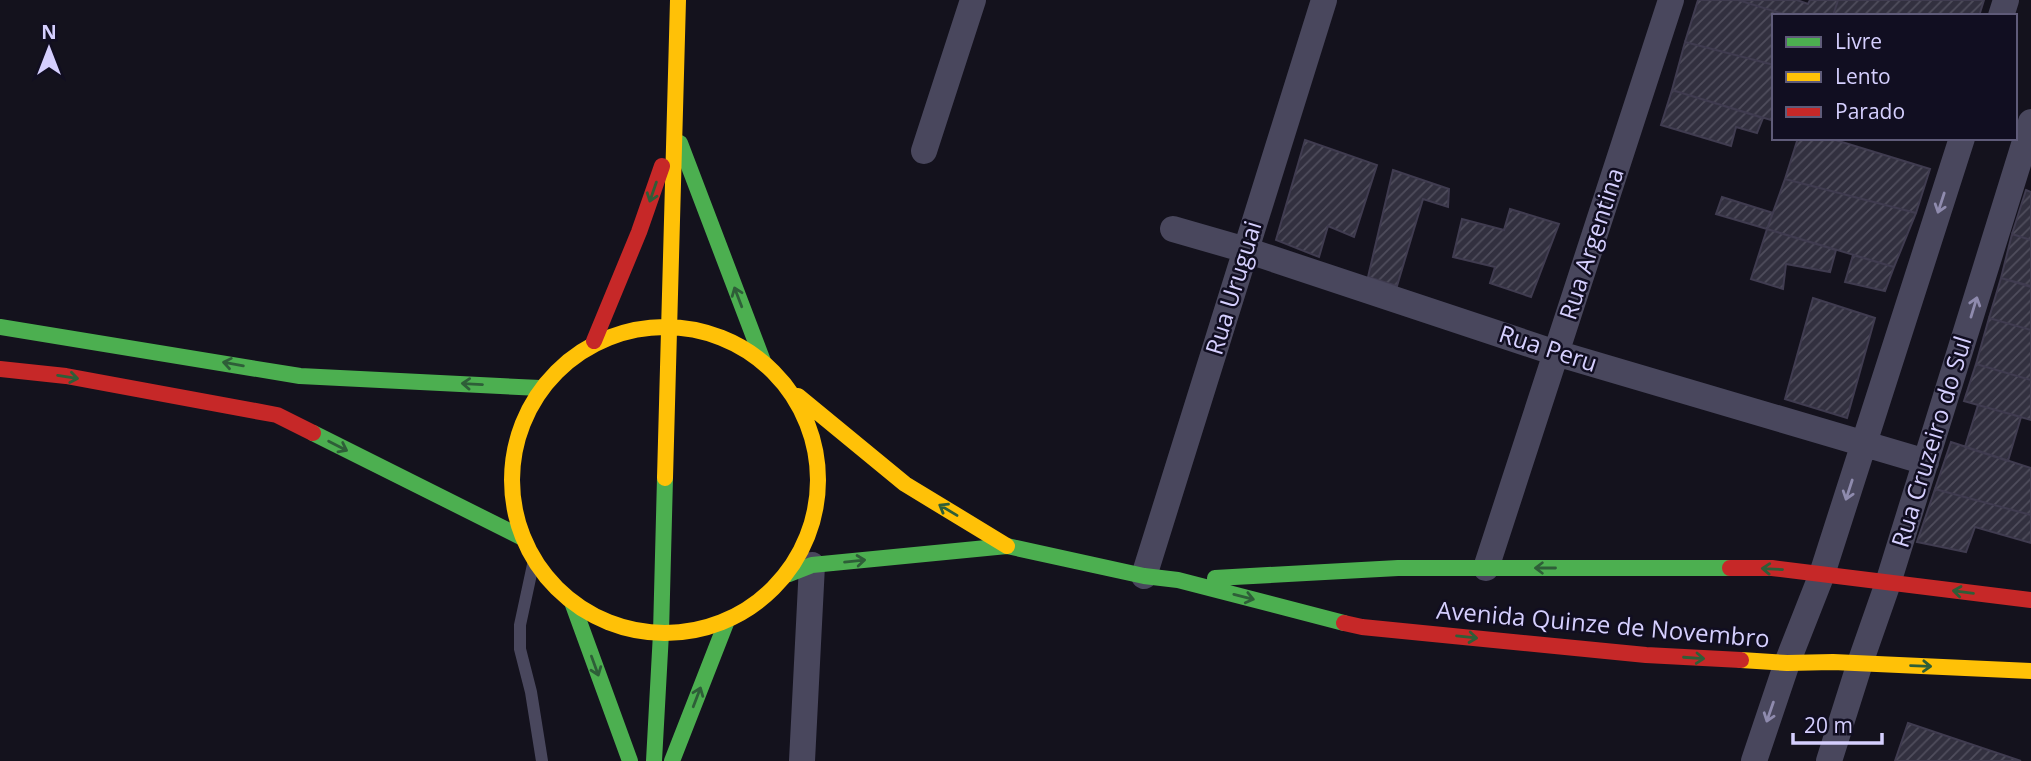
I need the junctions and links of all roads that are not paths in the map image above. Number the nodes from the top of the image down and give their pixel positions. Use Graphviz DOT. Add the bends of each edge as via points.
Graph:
graph roads {
  1 [pos="678,0"];
  2 [pos="973,0"];
  3 [pos="1324,0"];
  4 [pos="1671,0"];
  5 [pos="2031,122"];
  6 [pos="675,128"];
  7 [pos="1961,140"];
  8 [pos="924,151"];
  9 [pos="1173,229"];
  10 [pos="1246,250"];
  11 [pos="668,324"];
  12 [pos="0,327"];
  13 [pos="594,341"];
  14 [pos="1556,353"];
  15 [pos="762,361"];
  16 [pos="0,369"];
  17 [pos="540,387"];
  18 [pos="790,390"];
  19 [pos="1863,444"];
  20 [pos="1926,463"];
  21 [pos="523,538"];
  22 [pos="1007,546"];
  23 [pos="534,560"];
  24 [pos="1486,568"];
  25 [pos="801,570"];
  26 [pos="1822,574"];
  27 [pos="1144,576"];
  28 [pos="1178,580"];
  29 [pos="1888,583"];
  30 [pos="2031,600"];
  31 [pos="572,602"];
  32 [pos="726,623"];
  33 [pos="661,634"];
  34 [pos="1787,663"];
  35 [pos="1860,663"];
  36 [pos="2031,671"];
  37 [pos="542,761"];
  38 [pos="630,761"];
  39 [pos="654,761"];
  40 [pos="672,761"];
  41 [pos="802,761"];
  42 [pos="1754,761"];
  43 [pos="1829,761"];
  1 -- 6 [label="main road"];
  2 -- 8 [label="street"];
  3 -- 10 [label="street, Rua Uruguai"];
  4 -- 14 [label="street, Rua Argentina"];
  20 -- 5 [label="street, Rua Cruzeiro do Sul, one-way"];
  6 -- 11 [label="main road"];
  6 -- 13 [label="main road, one-way"];
  15 -- 6 [label="main road, one-way"];
  7 -- 19 [label="street, one-way"];
  9 -- 10 [label="street, Rua Peru"];
  10 -- 14 [label="street, Rua Peru"];
  10 -- 27 [label="street, Rua Uruguai"];
  11 -- 13 [label="main road" via="638,326"];
  11 -- 15 [label="main road" via="699,331"];
  11 -- 33 [label="main road"];
  17 -- 12 [label="main road, one-way" via="300,376"];
  13 -- 17 [label="main road" via="573,354"];
  14 -- 19 [label="street, Rua Peru"];
  14 -- 24 [label="street, Rua Argentina"];
  15 -- 18 [label="main road"];
  16 -- 21 [label="main road, one-way" via="66,376 277,415"];
  17 -- 21 [label="main road" via="520,426 511,494"];
  22 -- 18 [label="main road, Avenida Quinze de Novembro, one-way" via="905,484"];
  18 -- 25 [label="main road" via="817,449 817,515"];
  19 -- 20 [label="street, Rua Peru"];
  19 -- 26 [label="street, one-way"];
  20 -- 29 [label="street, Rua Cruzeiro do Sul"];
  21 -- 23 [label="main road"];
  25 -- 22 [label="main road, Avenida Quinze de Novembro, one-way"];
  22 -- 27 [label="main road, Avenida Quinze de Novembro"];
  23 -- 31 [label="main road"];
  23 -- 37 [label="lane" via="520,625 520,649"];
  26 -- 24 [label="main road, Avenida Quinze de Novembro, one-way" via="1772,568"];
  24 -- 28 [label="main road, Avenida Quinze de Novembro"];
  25 -- 32 [label="main road" via="761,603"];
  25 -- 41 [label="street"];
  26 -- 29 [label="main road, Avenida Quinze de Novembro"];
  26 -- 34 [label="street"];
  27 -- 28 [label="main road, Avenida Quinze de Novembro"];
  28 -- 34 [label="main road, Avenida Quinze de Novembro, one-way" via="1362,627"];
  30 -- 29 [label="main road, Avenida Quinze de Novembro, one-way"];
  29 -- 35 [label="street, Rua Cruzeiro do Sul"];
  31 -- 33 [label="main road" via="607,622"];
  31 -- 38 [label="main road, one-way"];
  32 -- 33 [label="main road" via="694,632"];
  40 -- 32 [label="main road, one-way"];
  33 -- 39 [label="main road"];
  34 -- 35 [label="main road, Avenida Quinze de Novembro"];
  34 -- 42 [label="street, one-way"];
  35 -- 36 [label="main road, Avenida Quinze de Novembro, one-way"];
  35 -- 43 [label="street, Rua Cruzeiro do Sul"];
}
